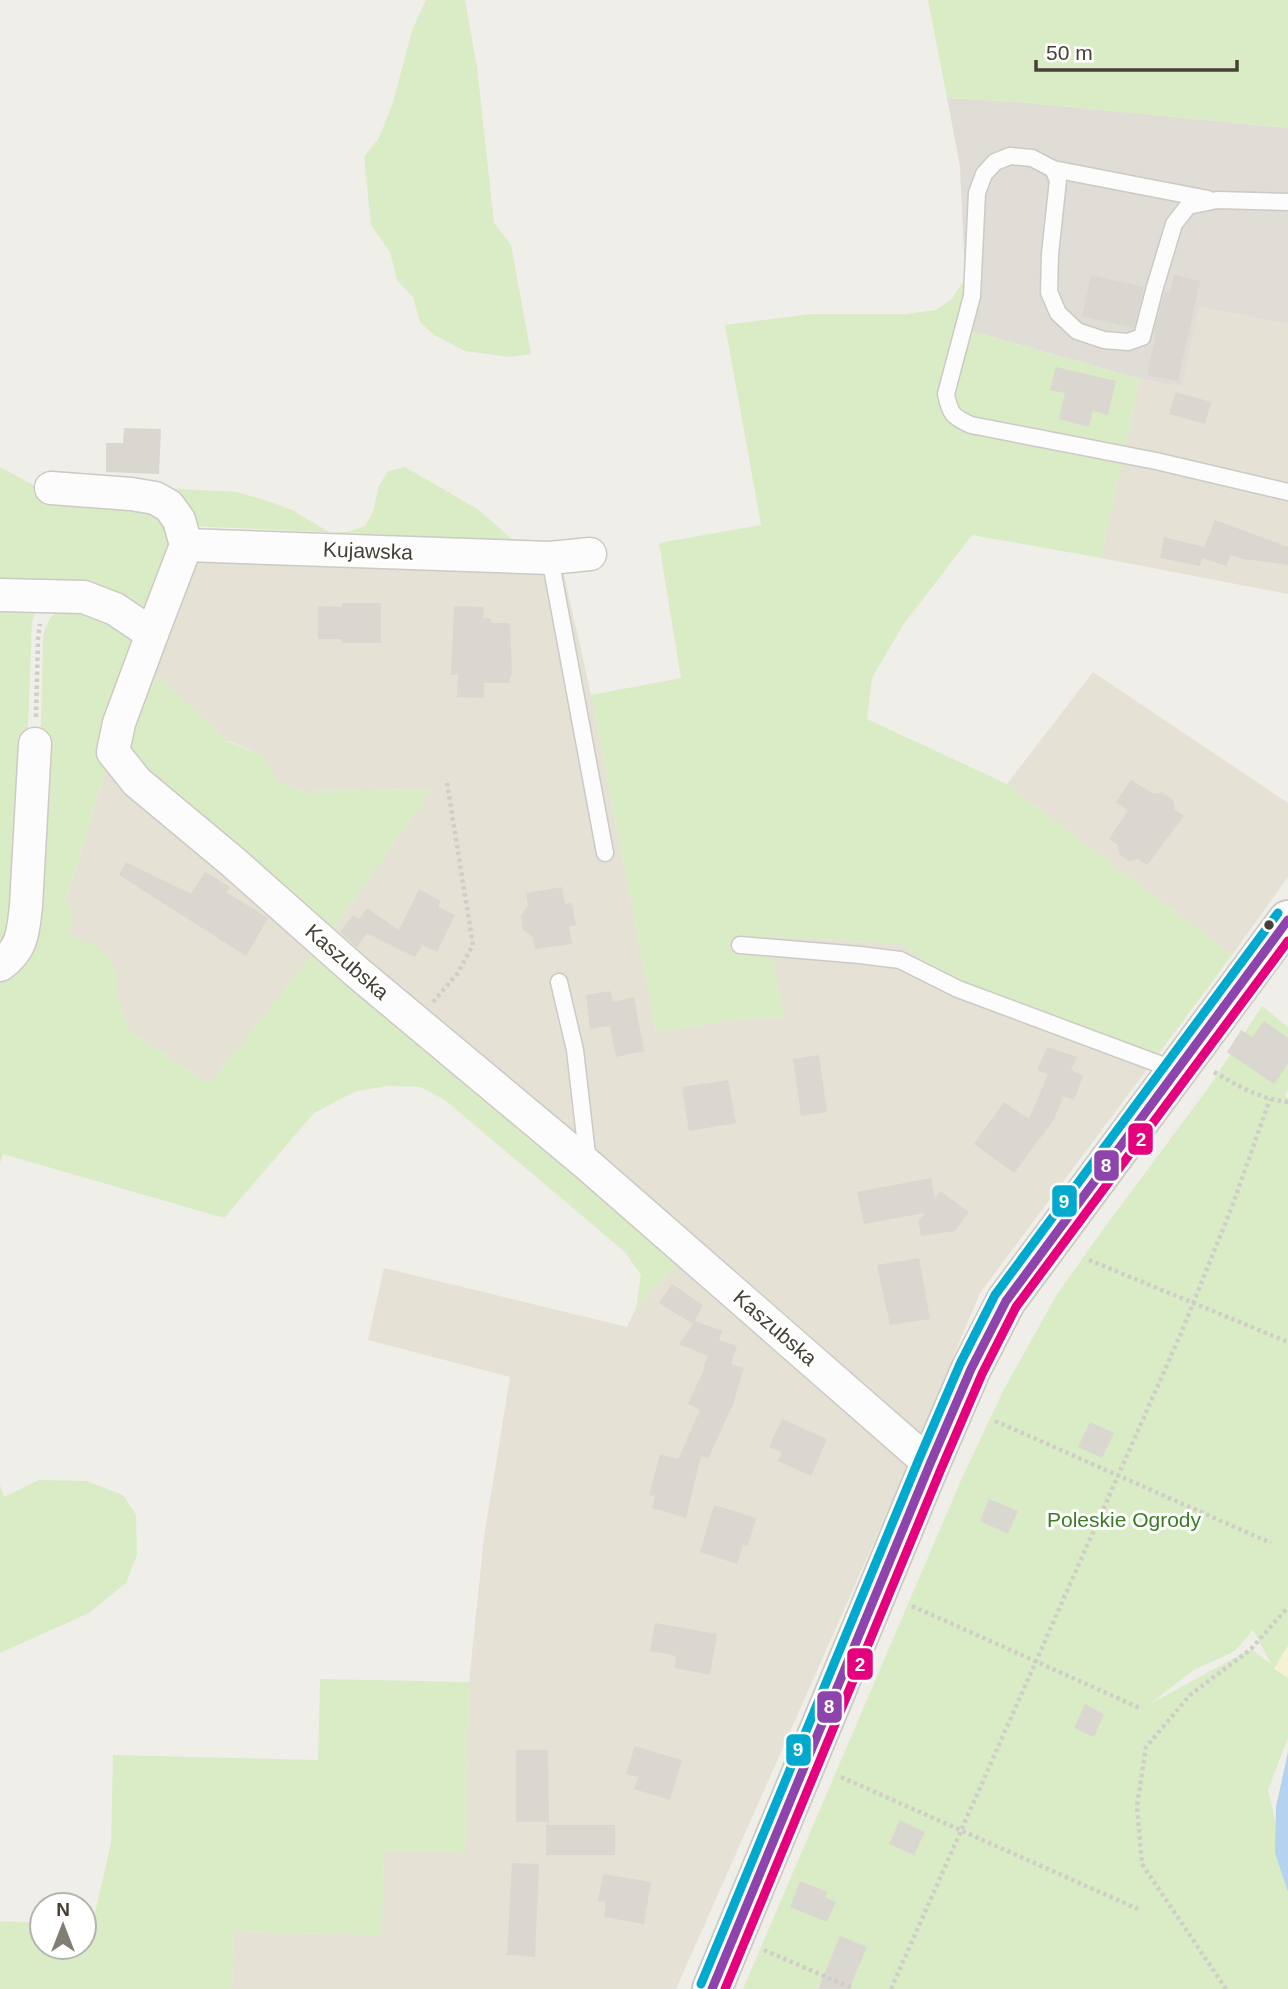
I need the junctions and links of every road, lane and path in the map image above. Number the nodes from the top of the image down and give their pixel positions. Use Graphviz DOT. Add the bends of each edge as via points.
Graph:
graph roads {
  1 [pos="1053,169"];
  2 [pos="1217,200"];
  3 [pos="1288,202"];
  4 [pos="51,488"];
  5 [pos="1288,492"];
  6 [pos="186,545"];
  7 [pos="590,554"];
  8 [pos="550,558"];
  9 [pos="0,595"];
  10 [pos="44,596"];
  11 [pos="152,634"];
  12 [pos="35,744"];
  13 [pos="447,783"];
  14 [pos="604,853"];
  15 [pos="1288,920"];
  16 [pos="740,945"];
  17 [pos="0,965"];
  18 [pos="559,982"];
  19 [pos="417,1021"];
  20 [pos="1194,1070"];
  21 [pos="1269,1099"];
  22 [pos="1288,1102"];
  23 [pos="589,1165"];
  24 [pos="1089,1260"];
  25 [pos="1193,1303"];
  26 [pos="1288,1342"];
  27 [pos="995,1422"];
  28 [pos="930,1464"];
  29 [pos="1118,1476"];
  30 [pos="1271,1543"];
  31 [pos="912,1606"];
  32 [pos="1288,1607"];
  33 [pos="1035,1662"];
  34 [pos="1142,1709"];
  35 [pos="841,1777"];
  36 [pos="961,1830"];
  37 [pos="1138,1909"];
  38 [pos="764,1950"];
  39 [pos="712,1989"];
  40 [pos="854,1989"];
  41 [pos="891,1989"];
  42 [pos="1226,1989"];
  1 -- 2 [label="lane"];
  1 -- 2 [label="lane" via="1058,180 1049,292 1058,313 1077,331 1104,340 1128,342 1142,337 1174,224 1188,206"];
  1 -- 5 [label="lane" via="1010,156 995,162 984,174 978,194 972,296 946,394 949,411 971,425"];
  2 -- 3 [label="lane"];
  4 -- 6 [label="street" via="155,498 169,506 179,520"];
  6 -- 8 [label="street, Kujawska"];
  6 -- 11 [label="street"];
  7 -- 8 [label="street, Kujawska"];
  8 -- 14 [label="lane"];
  9 -- 10 [label="street"];
  10 -- 11 [label="street" via="84,597 115,609"];
  10 -- 12 [label="path"];
  11 -- 19 [label="street, Kaszubska" via="113,752 137,782"];
  12 -- 17 [label="street" via="23,931 16,952"];
  13 -- 19 [label="path" via="473,945 457,974"];
  15 -- 20 [label="street"];
  16 -- 20 [label="lane" via="900,960 958,989"];
  18 -- 23 [label="lane" via="575,1050"];
  19 -- 23 [label="street, Kaszubska"];
  20 -- 21 [label="path"];
  20 -- 28 [label="street" via="1041,1251 1006,1301"];
  21 -- 22 [label="path"];
  21 -- 25 [label="path"];
  23 -- 28 [label="street, Kaszubska"];
  24 -- 25 [label="path"];
  25 -- 26 [label="path"];
  25 -- 29 [label="path"];
  27 -- 29 [label="path"];
  28 -- 39 [label="street"];
  29 -- 30 [label="path"];
  29 -- 33 [label="path"];
  31 -- 33 [label="path"];
  32 -- 42 [label="path" via="1251,1649 1190,1695 1146,1747 1137,1806 1142,1864"];
  33 -- 34 [label="path"];
  33 -- 36 [label="path"];
  35 -- 36 [label="path"];
  36 -- 37 [label="path"];
  36 -- 41 [label="path"];
  38 -- 40 [label="path"];
}
